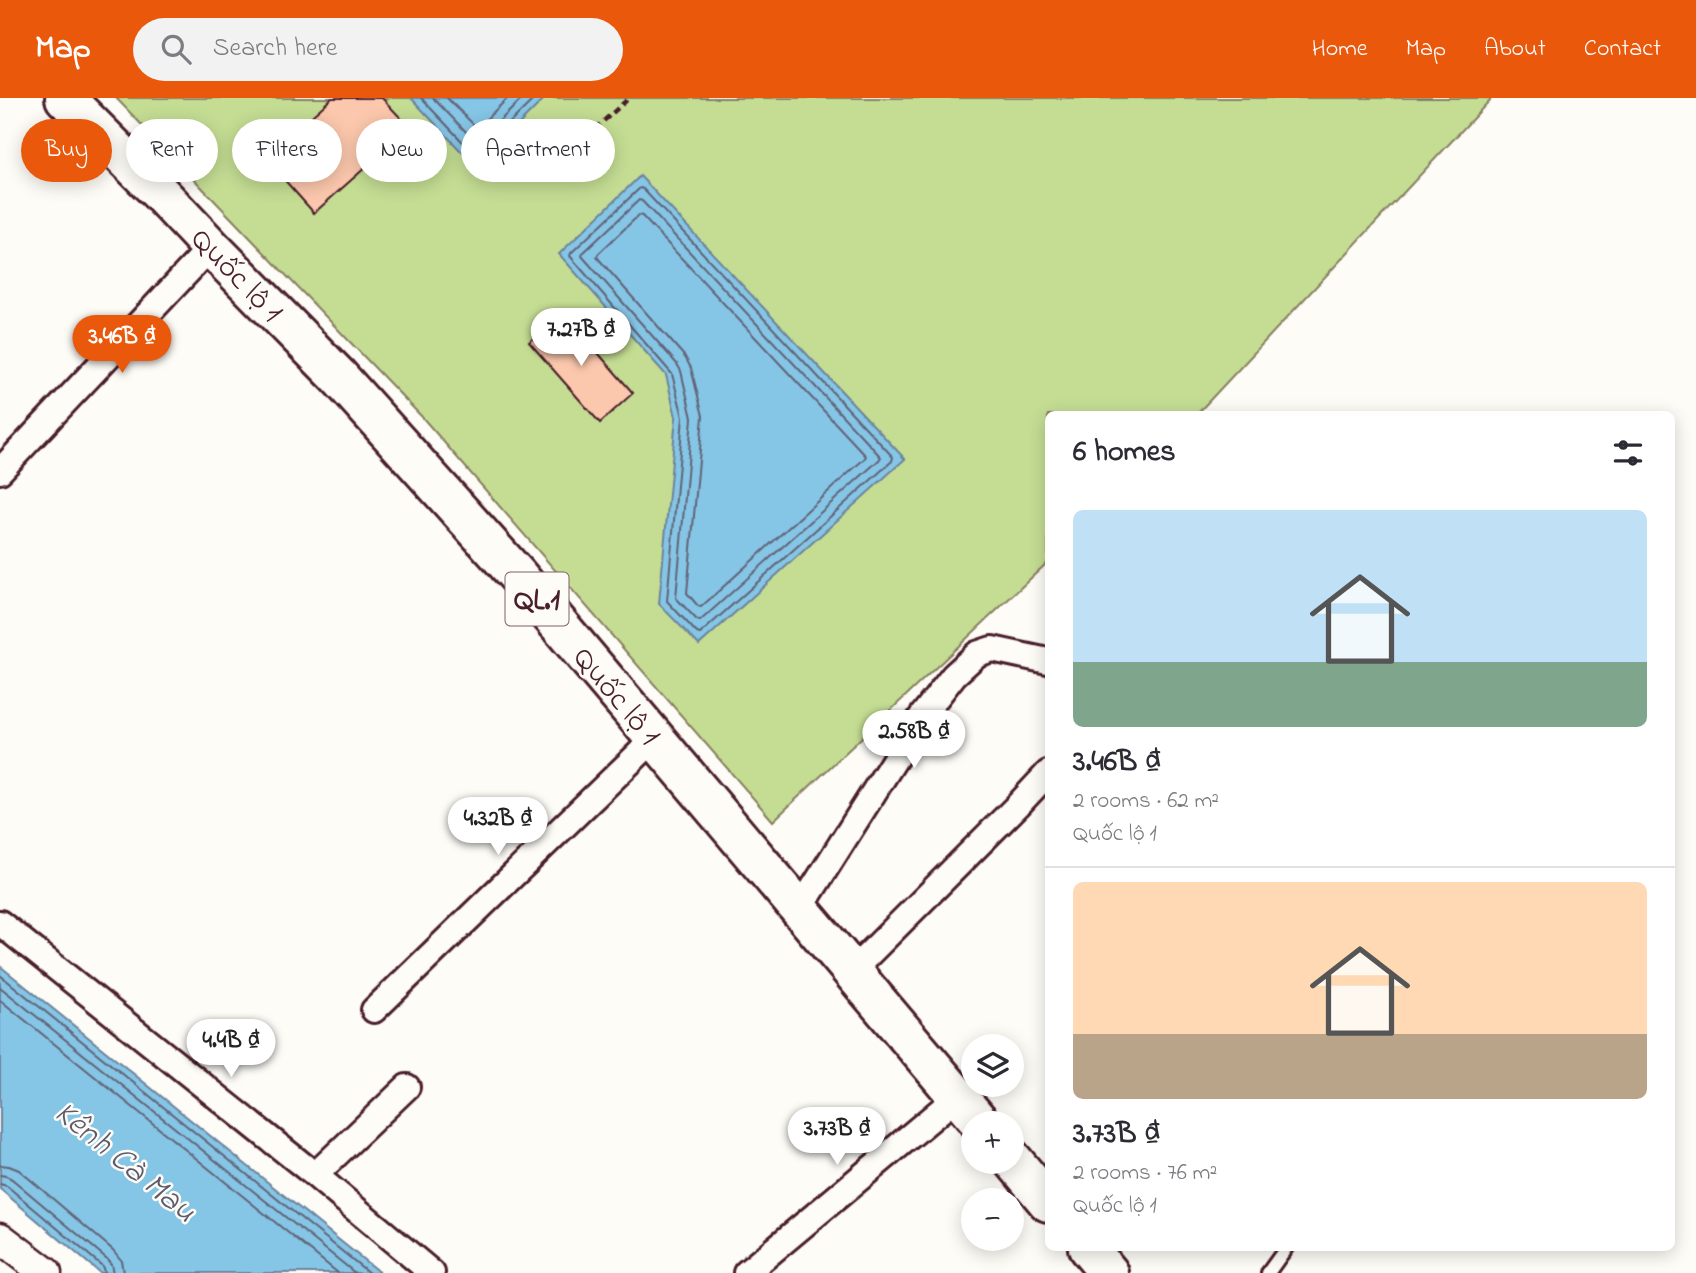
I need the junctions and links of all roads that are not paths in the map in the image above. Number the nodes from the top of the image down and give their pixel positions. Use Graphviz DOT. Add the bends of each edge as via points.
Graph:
graph roads {
  1 [pos="65,98"];
  2 [pos="211,247"];
  3 [pos="0,471"];
  4 [pos="1045,660"];
  5 [pos="655,738"];
  6 [pos="1045,776"];
  7 [pos="800,909"];
  8 [pos="0,923"];
  9 [pos="852,971"];
  10 [pos="374,1010"];
  11 [pos="407,1087"];
  12 [pos="970,1110"];
  13 [pos="1024,1173"];
  14 [pos="315,1175"];
  15 [pos="1045,1198"];
  16 [pos="0,1238"];
  17 [pos="1091,1251"];
  18 [pos="1284,1251"];
  19 [pos="46,1273"];
  20 [pos="432,1273"];
  21 [pos="746,1273"];
  22 [pos="1109,1273"];
  23 [pos="1268,1273"];
  1 -- 2 [label="highway, Quốc lộ 1 / QL.1"];
  2 -- 3 [label="street"];
  2 -- 5 [label="highway, Quốc lộ 1 / QL.1" via="338,376 517,575"];
  4 -- 7 [label="street" via="992,649 976,654 954,675 922,716"];
  5 -- 7 [label="highway, Quốc lộ 1 / QL.1"];
  5 -- 10 [label="street"];
  6 -- 9 [label="street"];
  7 -- 9 [label="highway, Quốc lộ 1 / QL.1"];
  8 -- 14 [label="street"];
  9 -- 12 [label="highway, Quốc lộ 1 / QL.1"];
  11 -- 14 [label="street"];
  12 -- 21 [label="street"];
  13 -- 15 [label="highway"];
  14 -- 20 [label="street"];
  16 -- 19 [label="street"];
  17 -- 22 [label="highway"];
  18 -- 23 [label="lane"];
}
